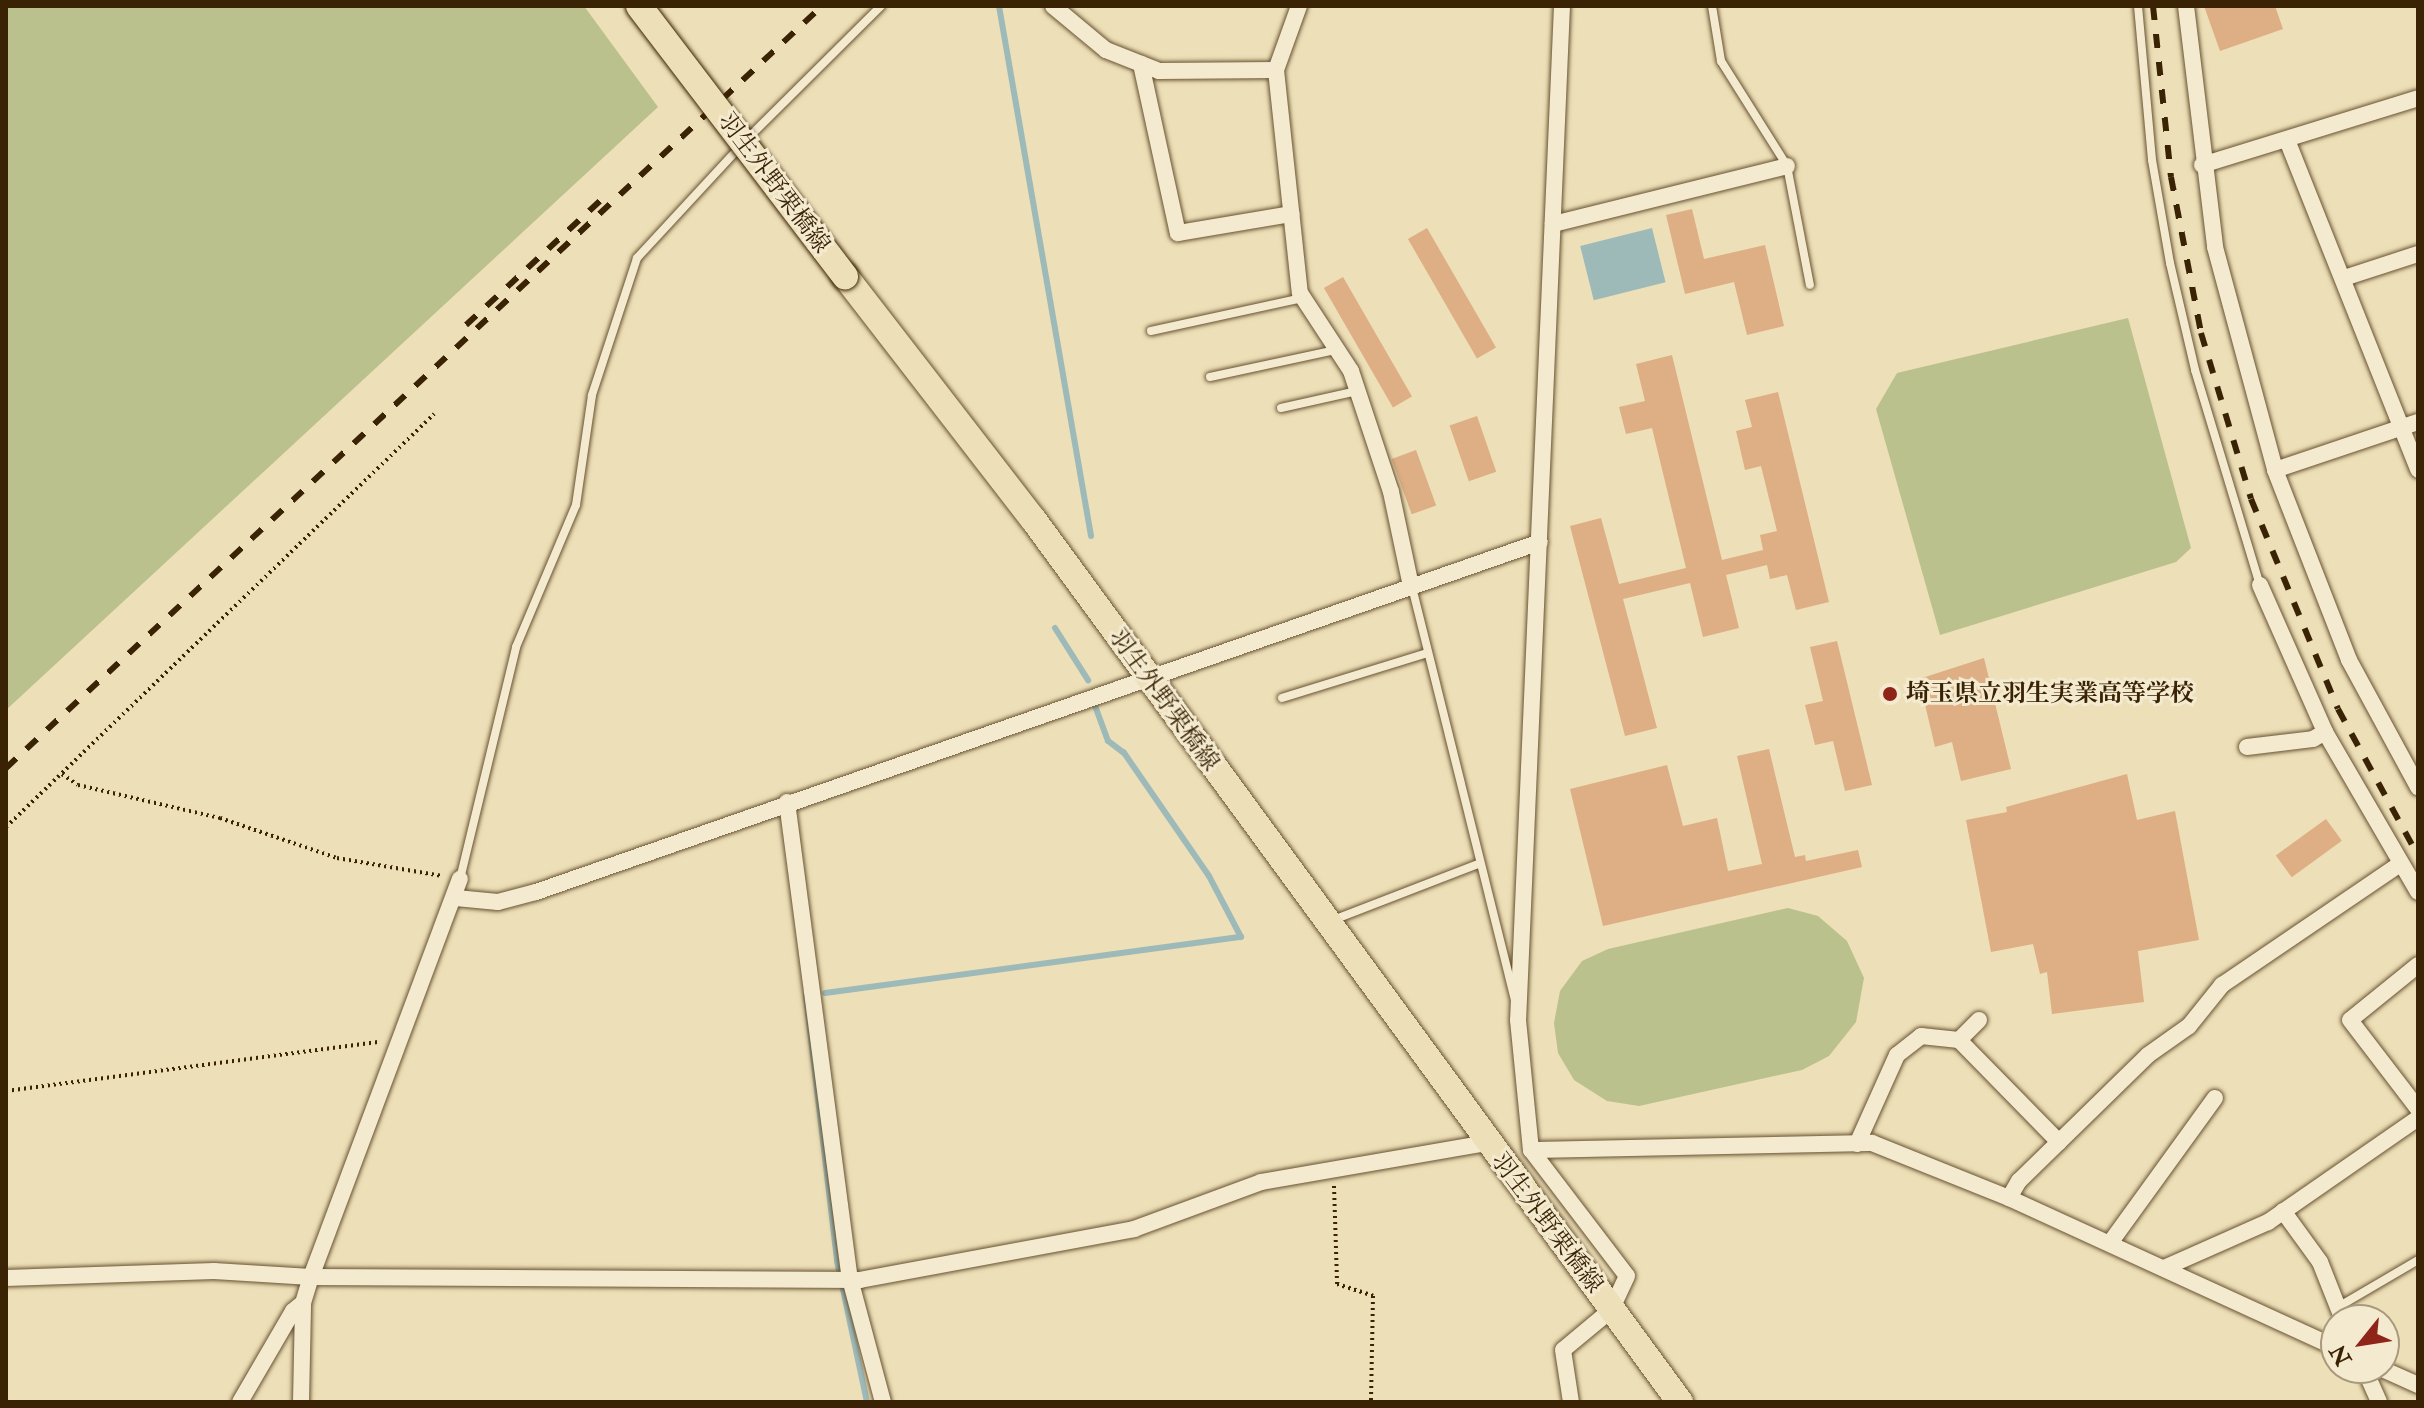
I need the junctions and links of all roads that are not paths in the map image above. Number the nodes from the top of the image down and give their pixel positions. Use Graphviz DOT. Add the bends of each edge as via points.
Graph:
graph roads {
  1 [pos="639,6"];
  2 [pos="881,6"];
  3 [pos="1053,6"];
  4 [pos="1299,6"];
  5 [pos="1562,6"];
  6 [pos="1712,6"];
  7 [pos="2138,6"];
  8 [pos="2186,6"];
  9 [pos="1141,64"];
  10 [pos="1276,70"];
  11 [pos="2418,98"];
  12 [pos="2287,140"];
  13 [pos="2202,165"];
  14 [pos="1787,166"];
  15 [pos="1291,214"];
  16 [pos="1553,224"];
  17 [pos="2418,254"];
  18 [pos="2344,278"];
  19 [pos="1810,285"];
  20 [pos="1303,298"];
  21 [pos="1151,331"];
  22 [pos="1337,350"];
  23 [pos="1210,377"];
  24 [pos="1357,391"];
  25 [pos="1281,408"];
  26 [pos="2410,425"];
  27 [pos="2275,470"];
  28 [pos="2418,470"];
  29 [pos="1540,542"];
  30 [pos="2260,585"];
  31 [pos="1411,586"];
  32 [pos="1427,653"];
  33 [pos="1147,677"];
  34 [pos="1282,698"];
  35 [pos="2325,732"];
  36 [pos="2247,747"];
  37 [pos="2418,787"];
  38 [pos="787,802"];
  39 [pos="1478,864"];
  40 [pos="2400,864"];
  41 [pos="460,879"];
  42 [pos="2418,892"];
  43 [pos="456,898"];
  44 [pos="1326,923"];
  45 [pos="2418,965"];
  46 [pos="1518,1009"];
  47 [pos="1979,1020"];
  48 [pos="1959,1040"];
  49 [pos="2215,1098"];
  50 [pos="2418,1117"];
  51 [pos="2059,1142"];
  52 [pos="1487,1143"];
  53 [pos="1857,1144"];
  54 [pos="1531,1150"];
  55 [pos="2009,1198"];
  56 [pos="2283,1211"];
  57 [pos="2110,1243"];
  58 [pos="2418,1260"];
  59 [pos="2164,1268"];
  60 [pos="311,1277"];
  61 [pos="6,1278"];
  62 [pos="850,1279"];
  63 [pos="303,1303"];
  64 [pos="2337,1304"];
  65 [pos="2355,1304"];
  66 [pos="1611,1310"];
  67 [pos="2320,1341"];
  68 [pos="240,1402"];
  69 [pos="301,1402"];
  70 [pos="883,1402"];
  71 [pos="1571,1402"];
  72 [pos="1680,1402"];
  1 -- 33 [label="main road, 羽生外野栗橋線, bridge"];
  2 -- 41 [label="lane" via="637,258 592,395 576,505 516,647"];
  3 -- 9 [label="street" via="1055,13 1106,50"];
  4 -- 10 [label="street"];
  5 -- 16 [label="street"];
  6 -- 14 [label="lane" via="1721,61"];
  7 -- 30 [label="lane" via="2152,160 2170,263 2195,370"];
  8 -- 13 [label="street"];
  9 -- 10 [label="street" via="1159,71"];
  9 -- 15 [label="street" via="1178,233"];
  10 -- 15 [label="street"];
  11 -- 12 [label="street"];
  12 -- 13 [label="street"];
  12 -- 18 [label="street"];
  13 -- 27 [label="street" via="2232,321"];
  14 -- 16 [label="street"];
  14 -- 19 [label="lane"];
  15 -- 20 [label="street"];
  16 -- 29 [label="street"];
  17 -- 18 [label="street"];
  18 -- 26 [label="street"];
  20 -- 21 [label="lane"];
  20 -- 22 [label="street"];
  22 -- 23 [label="lane"];
  22 -- 24 [label="street"];
  24 -- 25 [label="lane"];
  24 -- 31 [label="street" via="1391,492"];
  26 -- 27 [label="street"];
  26 -- 28 [label="street"];
  27 -- 37 [label="street" via="2349,660"];
  29 -- 31 [label="street"];
  29 -- 46 [label="street"];
  30 -- 35 [label="street"];
  31 -- 32 [label="lane"];
  31 -- 33 [label="street"];
  32 -- 34 [label="lane"];
  32 -- 39 [label="lane"];
  33 -- 38 [label="street"];
  33 -- 44 [label="main road, 羽生外野栗橋線"];
  35 -- 36 [label="street" via="2313,739"];
  35 -- 40 [label="street"];
  38 -- 43 [label="street" via="536,892 498,902"];
  38 -- 62 [label="street"];
  39 -- 44 [label="lane"];
  39 -- 46 [label="lane"];
  40 -- 42 [label="street"];
  40 -- 51 [label="street" via="2222,985 2189,1026 2148,1055"];
  41 -- 43 [label="street"];
  43 -- 60 [label="street"];
  44 -- 52 [label="main road, 羽生外野栗橋線"];
  45 -- 50 [label="street" via="2350,1020"];
  46 -- 54 [label="street"];
  47 -- 48 [label="street"];
  48 -- 51 [label="street"];
  48 -- 53 [label="street" via="1921,1036 1897,1055"];
  49 -- 57 [label="street"];
  50 -- 56 [label="street"];
  51 -- 55 [label="street"];
  52 -- 62 [label="street" via="1261,1182 1134,1229"];
  52 -- 66 [label="main road, 羽生外野栗橋線"];
  53 -- 54 [label="street"];
  53 -- 55 [label="street" via="1872,1143"];
  54 -- 66 [label="street" via="1627,1276"];
  55 -- 57 [label="street"];
  56 -- 59 [label="street"];
  56 -- 64 [label="street" via="2320,1262"];
  57 -- 59 [label="street"];
  58 -- 65 [label="lane"];
  59 -- 67 [label="street"];
  60 -- 61 [label="street" via="135,1271"];
  60 -- 62 [label="street"];
  60 -- 63 [label="street"];
  62 -- 70 [label="street"];
  63 -- 68 [label="street" via="293,1311"];
  63 -- 69 [label="street"];
  66 -- 71 [label="street" via="1563,1350"];
  66 -- 72 [label="main road, 羽生外野栗橋線"];
}
